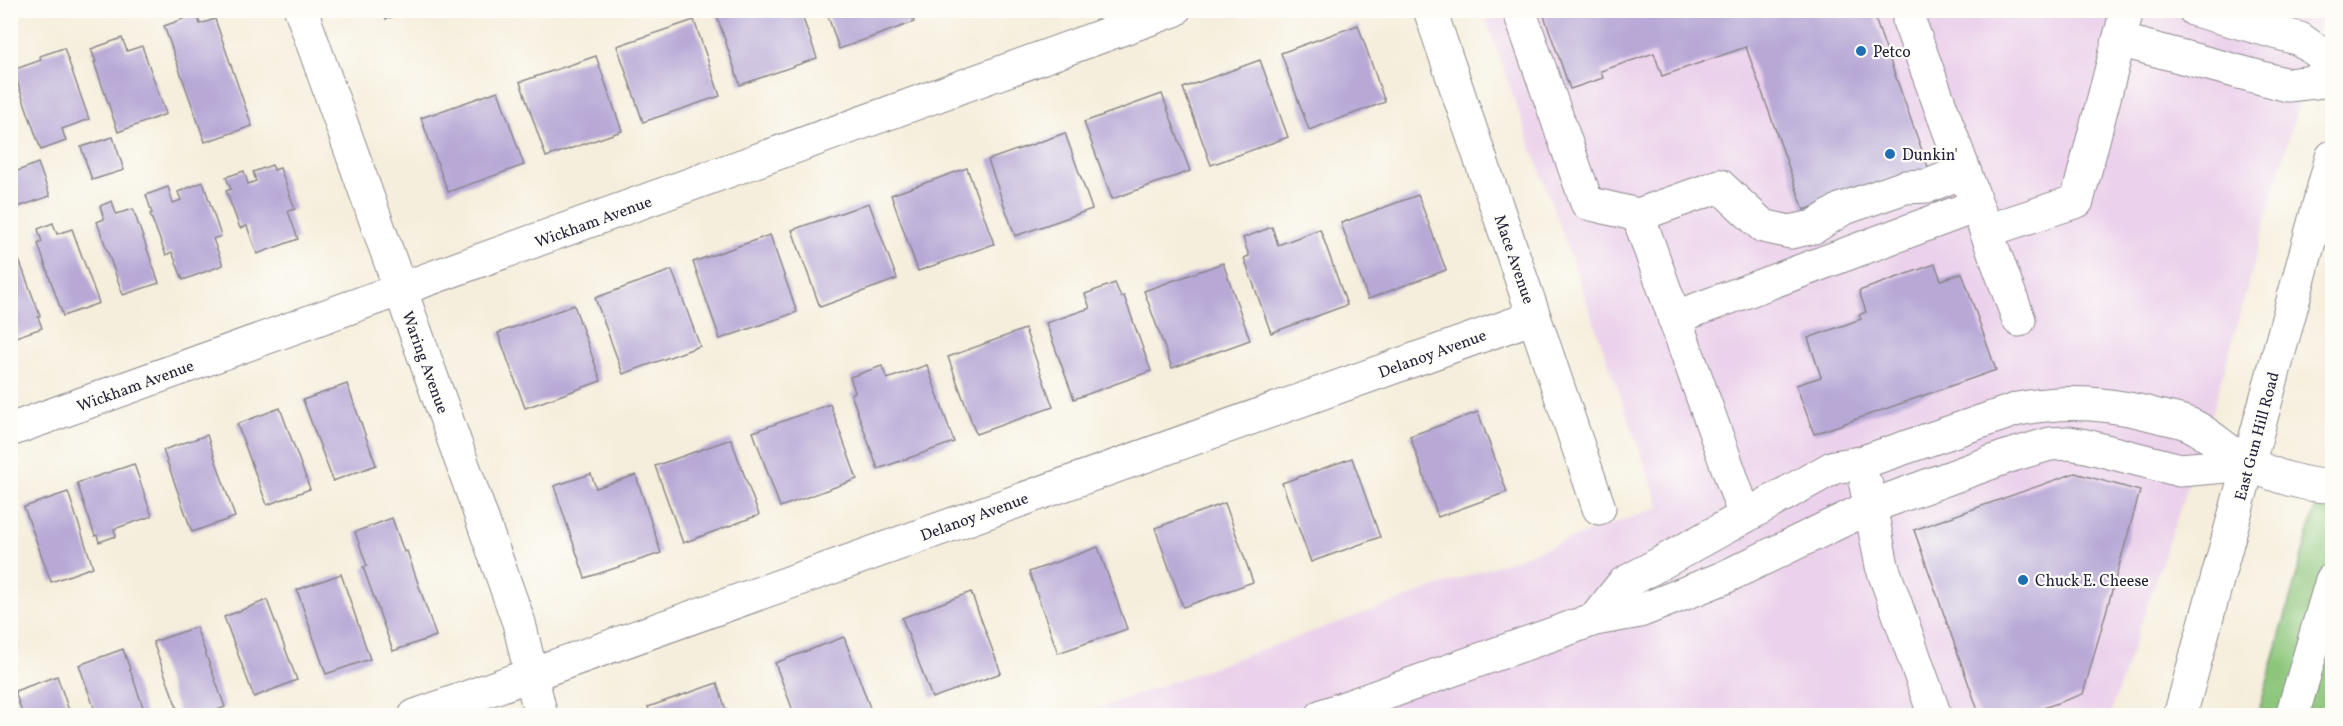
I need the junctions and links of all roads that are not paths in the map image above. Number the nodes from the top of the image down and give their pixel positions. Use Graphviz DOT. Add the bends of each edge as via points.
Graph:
graph roads {
  1 [pos="301,10"];
  2 [pos="1174,10"];
  3 [pos="1430,10"];
  4 [pos="1520,10"];
  5 [pos="1912,10"];
  6 [pos="2195,10"];
  7 [pos="2123,25"];
  8 [pos="2332,62"];
  9 [pos="2332,80"];
  10 [pos="2332,157"];
  11 [pos="1964,171"];
  12 [pos="1638,215"];
  13 [pos="1981,218"];
  14 [pos="400,290"];
  15 [pos="1534,317"];
  16 [pos="1674,318"];
  17 [pos="2019,320"];
  18 [pos="10,430"];
  19 [pos="1860,463"];
  20 [pos="2249,464"];
  21 [pos="2332,486"];
  22 [pos="1872,506"];
  23 [pos="1599,508"];
  24 [pos="1745,516"];
  25 [pos="2332,580"];
  26 [pos="1595,619"];
  27 [pos="530,674"];
  28 [pos="415,716"];
  29 [pos="540,716"];
  30 [pos="1322,716"];
  31 [pos="1935,716"];
  32 [pos="2180,716"];
  33 [pos="2292,716"];
  1 -- 14 [label="street, Waring Avenue"];
  2 -- 14 [label="street, Wickham Avenue"];
  3 -- 15 [label="street, Mace Avenue"];
  4 -- 12 [label="street" via="1587,202"];
  5 -- 11 [label="street" via="1909,21"];
  6 -- 8 [label="street" via="2300,39"];
  7 -- 9 [label="street" via="2288,85"];
  7 -- 13 [label="street" via="2077,201"];
  10 -- 20 [label="street, East Gun Hill Road"];
  11 -- 12 [label="street" via="1928,186 1905,187 1842,210 1814,227 1790,232 1763,226 1720,186"];
  11 -- 13 [label="street"];
  12 -- 16 [label="street"];
  13 -- 16 [label="street"];
  13 -- 17 [label="street"];
  14 -- 18 [label="street, Wickham Avenue"];
  14 -- 27 [label="street, Waring Avenue" via="519,623"];
  15 -- 23 [label="street, Mace Avenue"];
  15 -- 27 [label="street, Delanoy Avenue"];
  16 -- 24 [label="street"];
  19 -- 20 [label="street" via="2018,409 2063,402 2135,409 2192,425"];
  19 -- 22 [label="street"];
  19 -- 24 [label="street" via="1834,467"];
  20 -- 21 [label="street" via="2312,486"];
  20 -- 22 [label="street" via="2180,470 2086,446 2050,444"];
  20 -- 32 [label="street, East Gun Hill Road"];
  22 -- 26 [label="street" via="1723,578 1640,611"];
  22 -- 31 [label="street" via="1882,566"];
  24 -- 26 [label="street" via="1623,584"];
  25 -- 33 [label="street"];
  26 -- 30 [label="street"];
  27 -- 28 [label="street, Delanoy Avenue"];
  27 -- 29 [label="street, Waring Avenue"];
}
